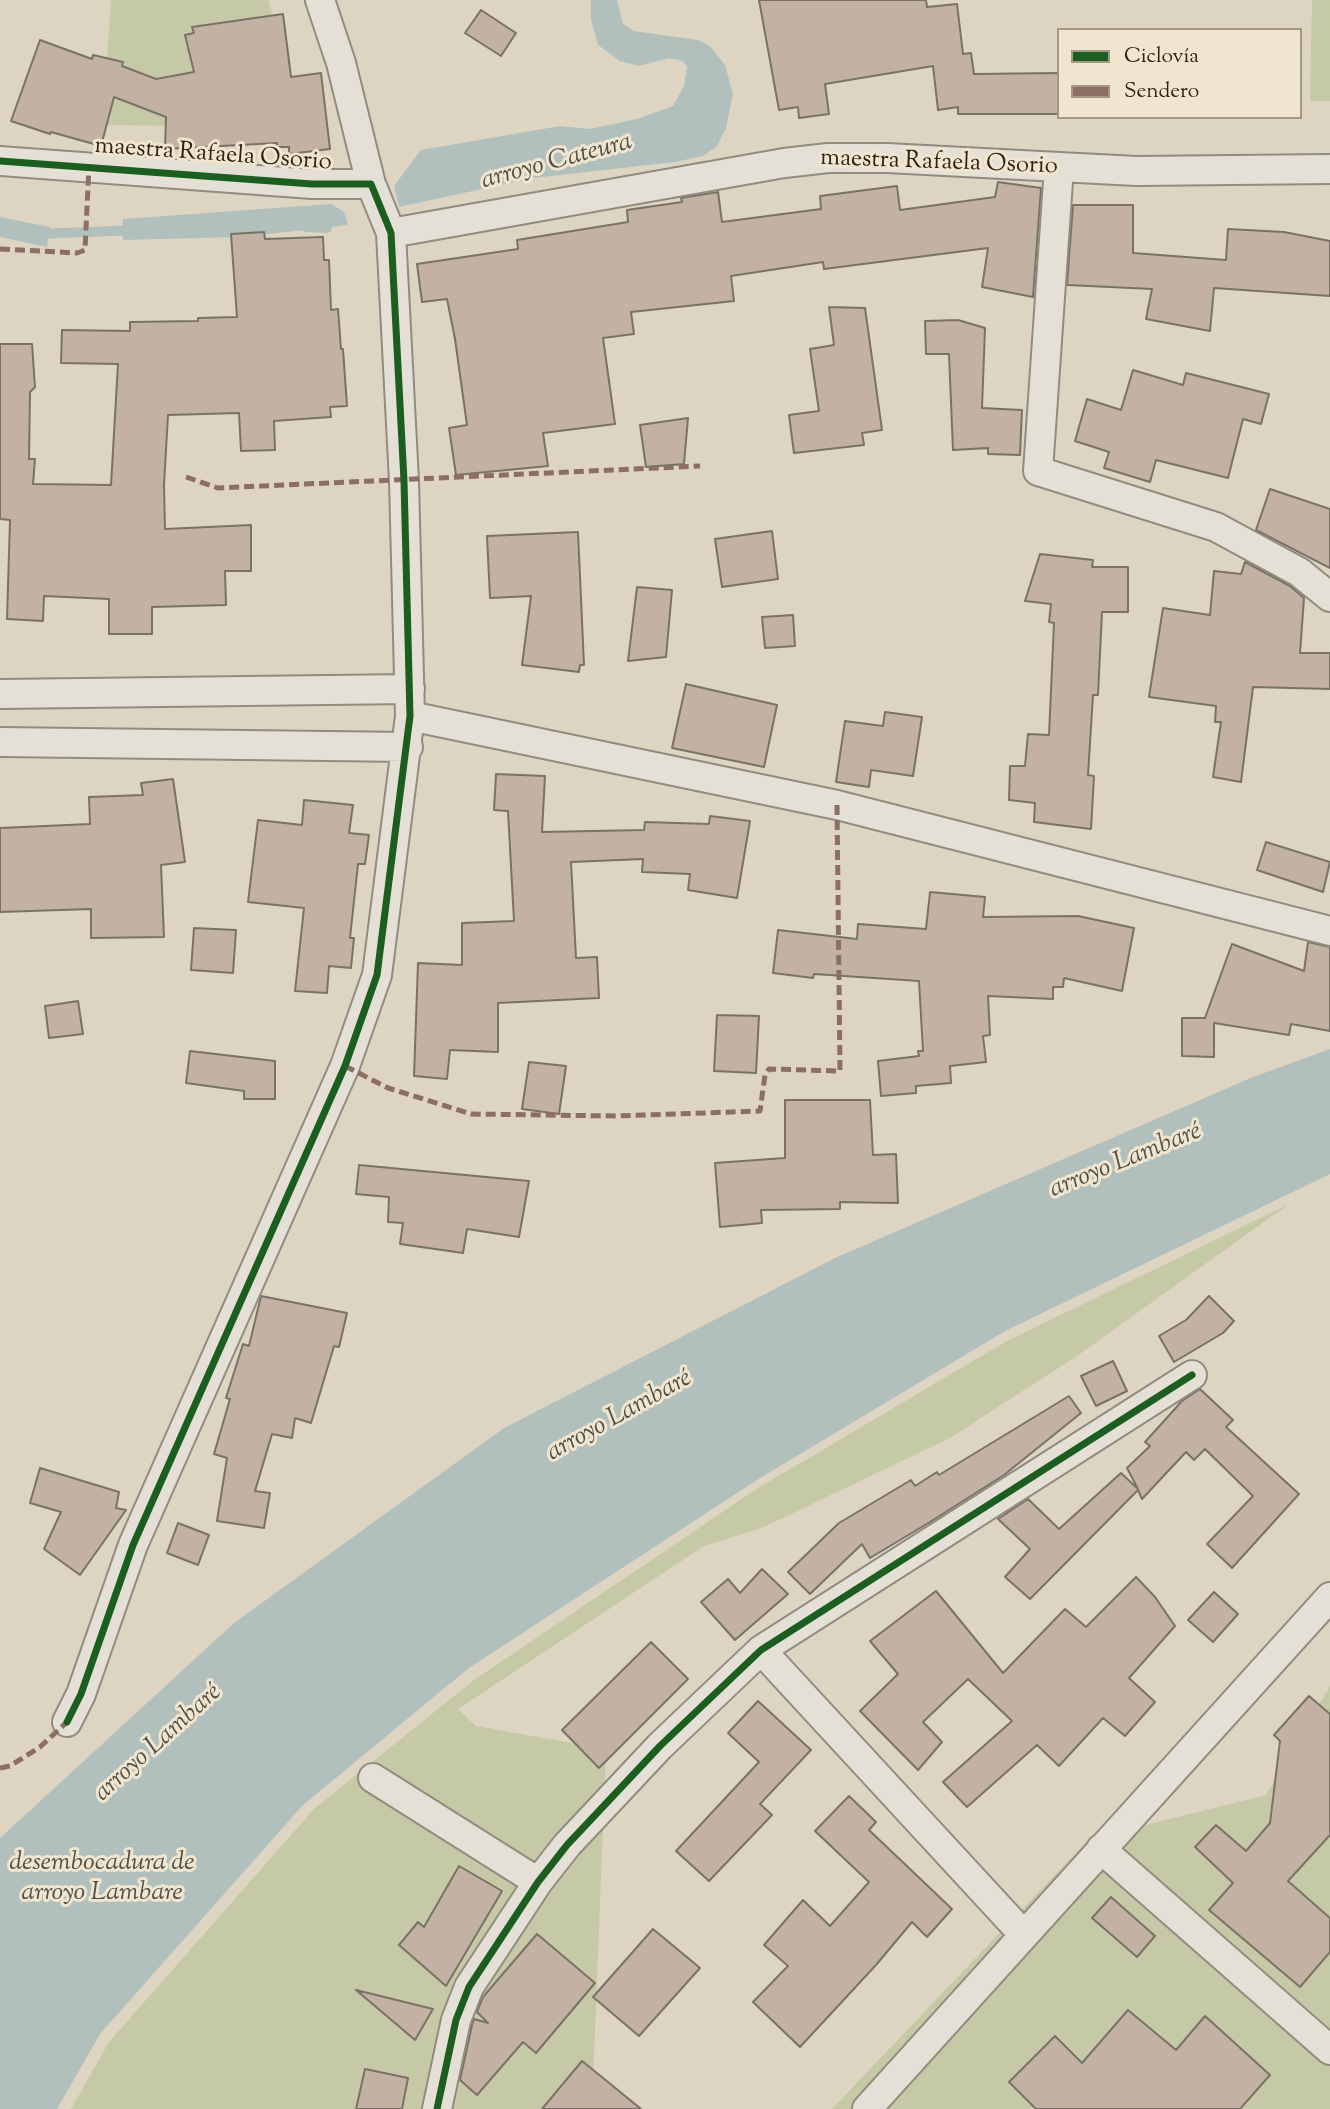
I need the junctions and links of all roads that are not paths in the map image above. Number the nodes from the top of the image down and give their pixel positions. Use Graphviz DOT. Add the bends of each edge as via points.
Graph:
graph roads {
  1 [pos="320,0"];
  2 [pos="0,161"];
  3 [pos="1059,167"];
  4 [pos="1330,169"];
  5 [pos="371,184"];
  6 [pos="391,233"];
  7 [pos="1330,597"];
  8 [pos="0,694"];
  9 [pos="410,703"];
  10 [pos="0,742"];
  11 [pos="408,747"];
  12 [pos="1330,931"];
  13 [pos="1192,1375"];
  14 [pos="1330,1597"];
  15 [pos="761,1650"];
  16 [pos="66,1722"];
  17 [pos="373,1778"];
  18 [pos="1101,1849"];
  19 [pos="538,1882"];
  20 [pos="1023,1934"];
  21 [pos="1330,2050"];
  22 [pos="437,2109"];
  23 [pos="867,2109"];
  1 -- 5 [label="street"];
  2 -- 5 [label="street, maestra Rafaela Osorio" via="313,184"];
  3 -- 4 [label="street, maestra Rafaela Osorio"];
  3 -- 6 [label="street, maestra Rafaela Osorio" via="828,158"];
  3 -- 7 [label="street" via="1038,471 1216,527 1299,572"];
  5 -- 6 [label="street"];
  6 -- 9 [label="street"];
  8 -- 9 [label="street"];
  9 -- 11 [label="street"];
  9 -- 12 [label="street" via="837,805"];
  10 -- 11 [label="street"];
  11 -- 16 [label="street" via="377,975 345,1066 133,1545 81,1694"];
  13 -- 15 [label="street"];
  14 -- 18 [label="street"];
  15 -- 19 [label="street" via="660,1746"];
  15 -- 20 [label="street"];
  17 -- 19 [label="street"];
  18 -- 20 [label="street"];
  18 -- 21 [label="street"];
  19 -- 22 [label="street" via="469,1987 456,2021"];
  20 -- 23 [label="street"];
}
